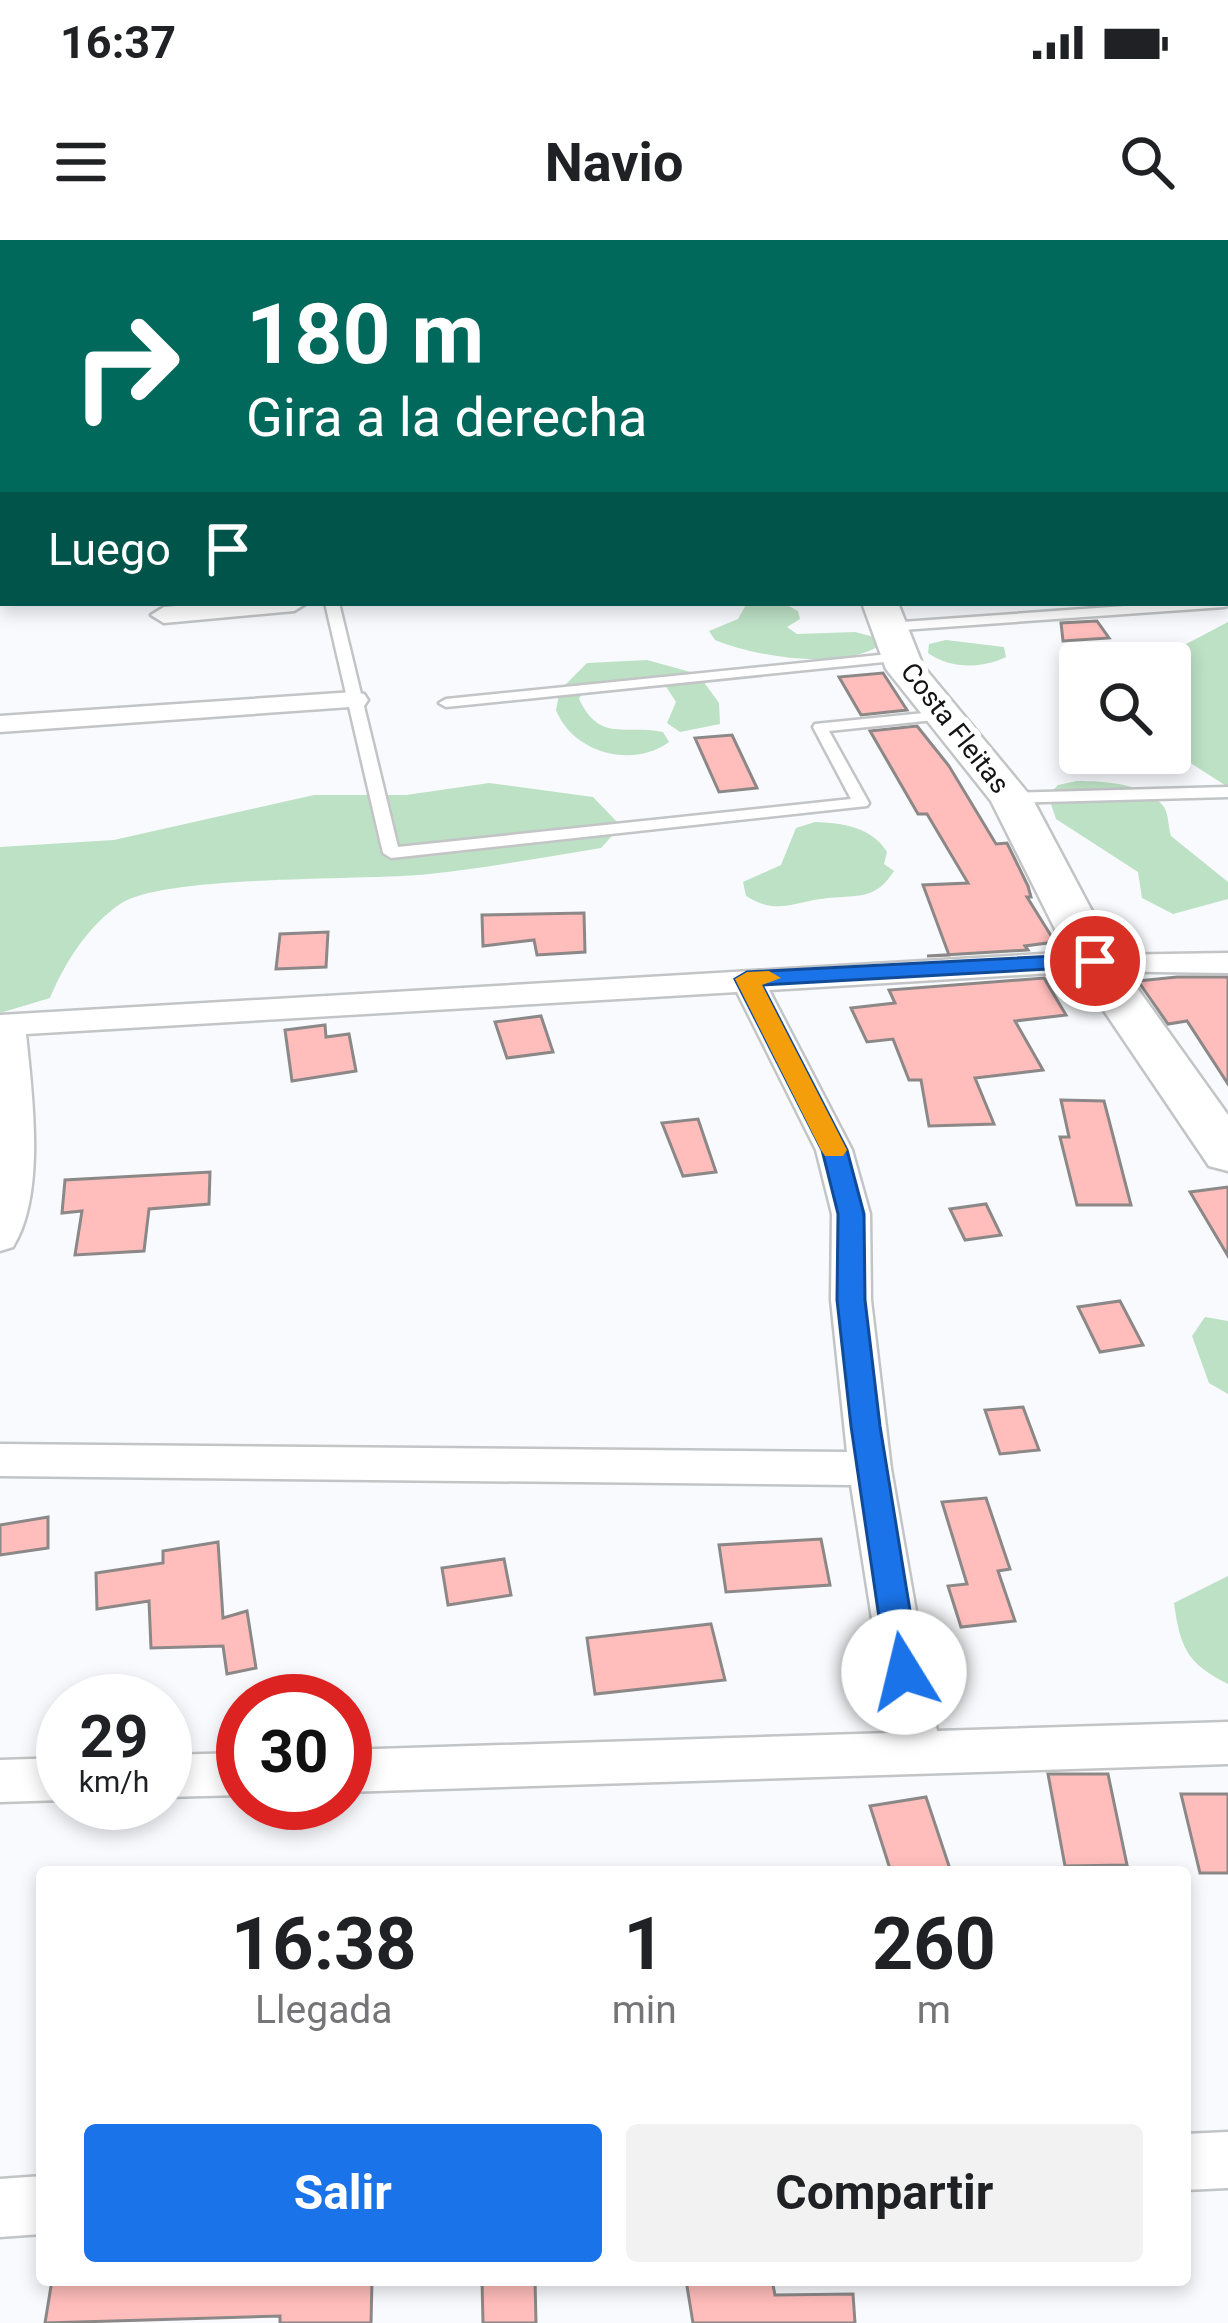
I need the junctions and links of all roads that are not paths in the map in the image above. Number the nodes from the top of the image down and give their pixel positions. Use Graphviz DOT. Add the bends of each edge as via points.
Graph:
graph roads {
  1 [pos="262,606"];
  2 [pos="333,606"];
  3 [pos="1187,606"];
  4 [pos="164,615"];
  5 [pos="889,629"];
  6 [pos="354,700"];
  7 [pos="446,703"];
  8 [pos="944,716"];
  9 [pos="0,724"];
  10 [pos="1228,792"];
  11 [pos="1011,798"];
  12 [pos="1096,963"];
  13 [pos="1228,963"];
  14 [pos="747,979"];
  15 [pos="4,1025"];
  16 [pos="1228,1154"];
  17 [pos="0,1238"];
  18 [pos="0,1460"];
  19 [pos="871,1469"];
  20 [pos="1228,1743"];
  21 [pos="917,1754"];
  22 [pos="372,1770"];
  23 [pos="36,1780"];
  24 [pos="0,1781"];
  25 [pos="1228,2160"];
  26 [pos="1191,2162"];
  27 [pos="36,2205"];
  28 [pos="0,2208"];
  1 -- 4 [label="street"];
  2 -- 6 [label="lane"];
  3 -- 5 [label="lane"];
  5 -- 7 [label="lane"];
  5 -- 8 [label="main road, Costa Fleitas"];
  6 -- 8 [label="lane" via="391,853 861,803 820,727"];
  6 -- 9 [label="street"];
  8 -- 11 [label="main road, Costa Fleitas"];
  10 -- 11 [label="lane"];
  11 -- 12 [label="main road, Costa Fleitas"];
  12 -- 13 [label="street"];
  12 -- 14 [label="street"];
  12 -- 16 [label="main road, Costa Fleitas"];
  14 -- 15 [label="street"];
  14 -- 19 [label="street" via="834,1150 851,1214 851,1300"];
  15 -- 17 [label="street" via="19,1141"];
  18 -- 19 [label="street"];
  19 -- 21 [label="street"];
  20 -- 21 [label="street"];
  21 -- 22 [label="street"];
  23 -- 24 [label="street"];
  25 -- 26 [label="street"];
  27 -- 28 [label="street"];
}
